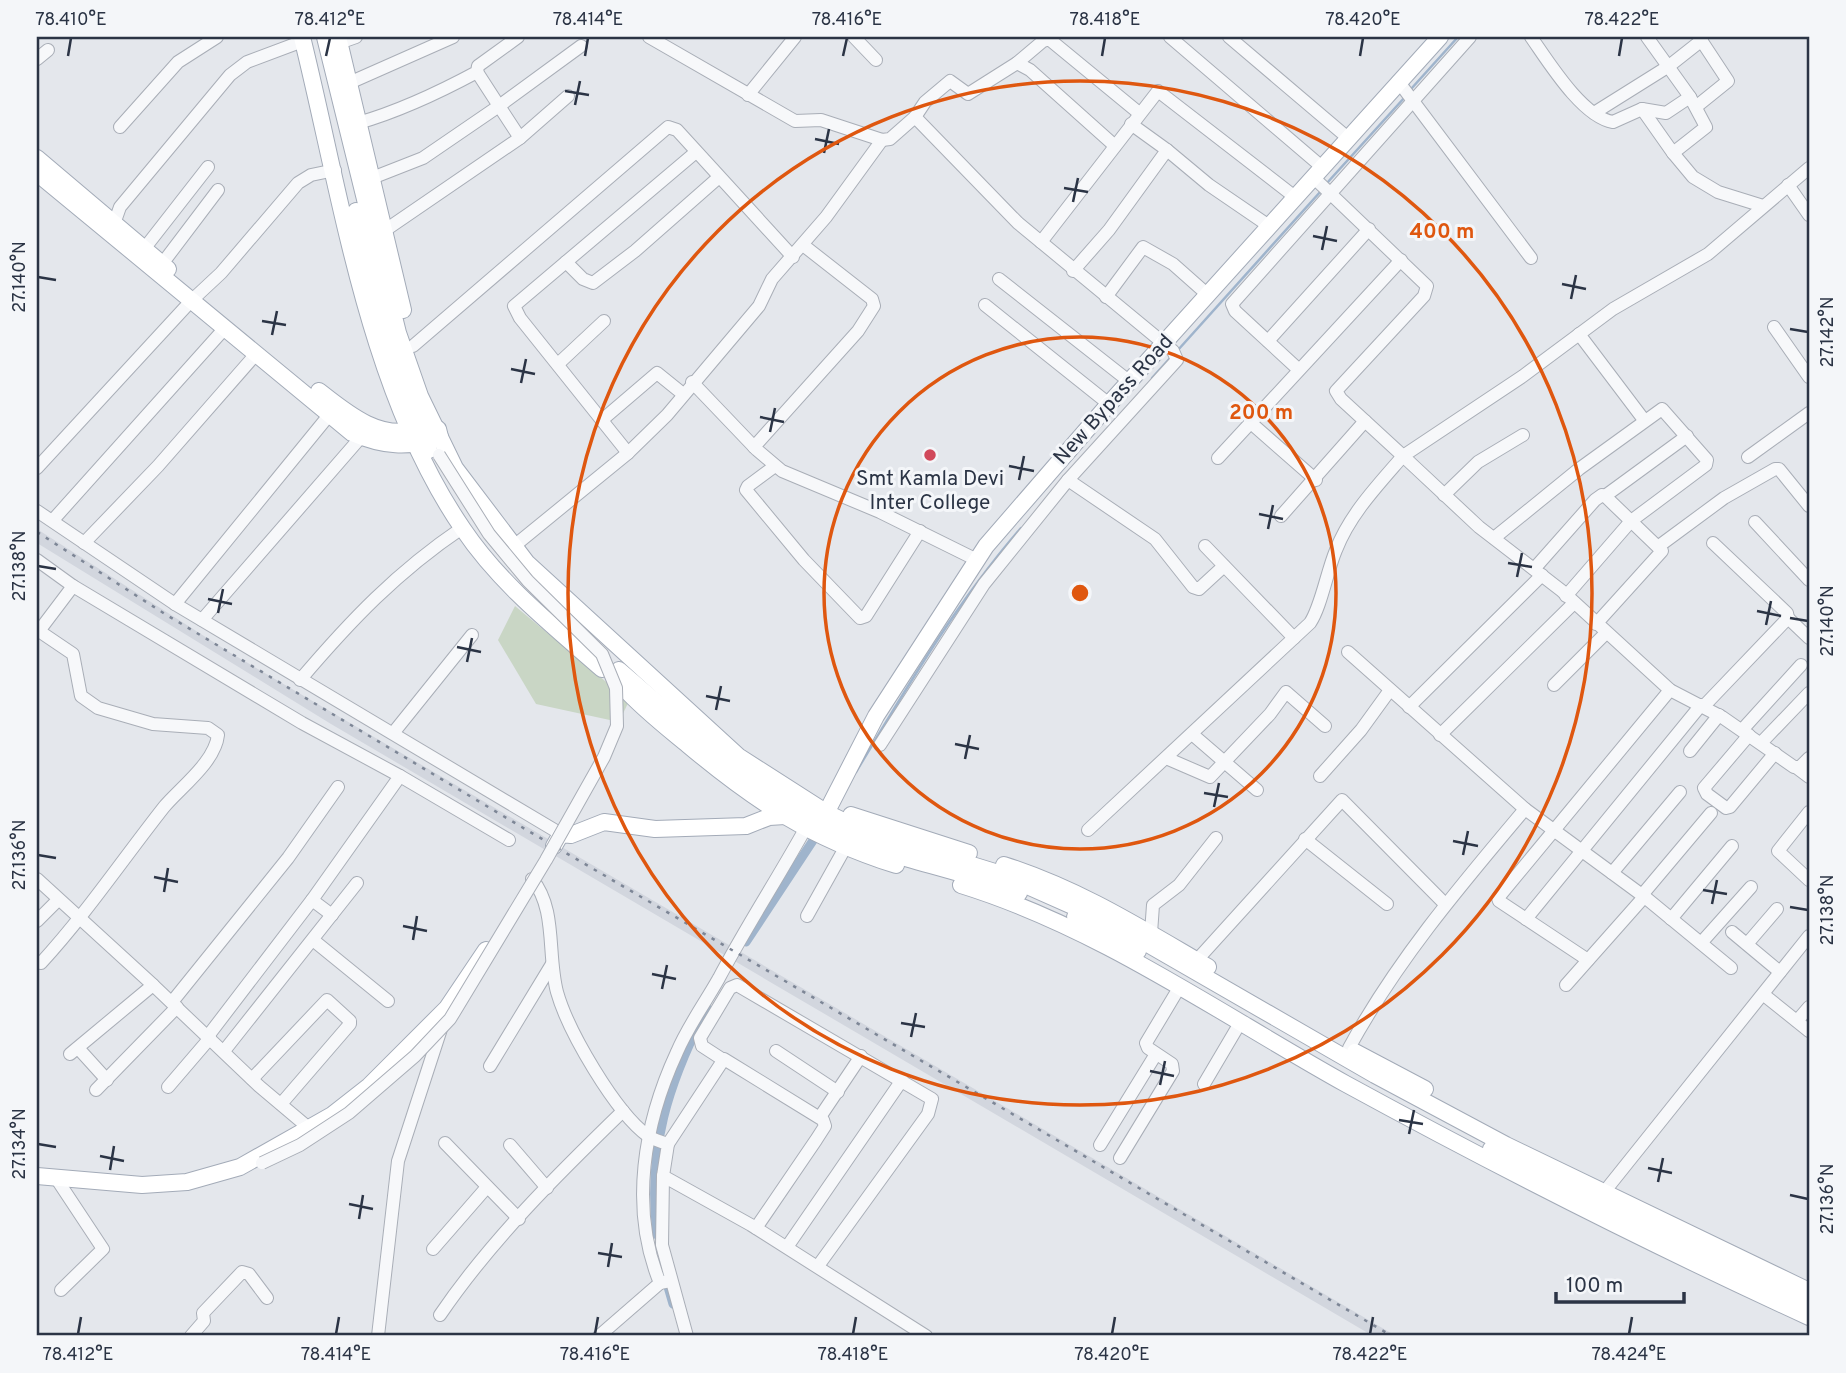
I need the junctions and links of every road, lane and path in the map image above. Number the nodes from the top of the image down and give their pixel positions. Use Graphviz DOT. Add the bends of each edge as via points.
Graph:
graph roads {
  1 [pos="217,37"];
  2 [pos="356,37"];
  3 [pos="453,37"];
  4 [pos="518,37"];
  5 [pos="795,37"];
  6 [pos="854,37"];
  7 [pos="1170,37"];
  8 [pos="1228,37"];
  9 [pos="1440,37"];
  10 [pos="1470,37"];
  11 [pos="1531,37"];
  12 [pos="1647,37"];
  13 [pos="306,38"];
  14 [pos="1701,38"];
  15 [pos="334,39"];
  16 [pos="659,39"];
  17 [pos="581,46"];
  18 [pos="48,50"];
  19 [pos="37,59"];
  20 [pos="877,60"];
  21 [pos="1017,63"];
  22 [pos="1669,66"];
  23 [pos="477,72"];
  24 [pos="349,83"];
  25 [pos="1406,92"];
  26 [pos="748,95"];
  27 [pos="568,96"];
  28 [pos="1693,102"];
  29 [pos="499,106"];
  30 [pos="1642,109"];
  31 [pos="1594,113"];
  32 [pos="1666,113"];
  33 [pos="915,117"];
  34 [pos="1135,118"];
  35 [pos="358,123"];
  36 [pos="1651,123"];
  37 [pos="120,127"];
  38 [pos="1364,135"];
  39 [pos="520,138"];
  40 [pos="882,140"];
  41 [pos="1115,146"];
  42 [pos="1167,150"];
  43 [pos="696,152"];
  44 [pos="1673,153"];
  45 [pos="37,158"];
  46 [pos="208,167"];
  47 [pos="1809,168"];
  48 [pos="334,170"];
  49 [pos="37,173"];
  50 [pos="372,178"];
  51 [pos="718,178"];
  52 [pos="1322,182"];
  53 [pos="1788,185"];
  54 [pos="218,190"];
  55 [pos="1295,197"];
  56 [pos="1763,206"];
  57 [pos="1809,215"];
  58 [pos="114,224"];
  59 [pos="1269,226"];
  60 [pos="1369,229"];
  61 [pos="384,231"];
  62 [pos="1041,242"];
  63 [pos="803,245"];
  64 [pos="144,248"];
  65 [pos="793,257"];
  66 [pos="1531,258"];
  67 [pos="1401,260"];
  68 [pos="566,262"];
  69 [pos="162,264"];
  70 [pos="1073,271"];
  71 [pos="999,279"];
  72 [pos="1208,295"];
  73 [pos="1106,297"];
  74 [pos="195,298"];
  75 [pos="985,305"];
  76 [pos="604,321"];
  77 [pos="1774,327"];
  78 [pos="225,328"];
  79 [pos="1579,334"];
  80 [pos="1268,341"];
  81 [pos="413,346"];
  82 [pos="1171,351"];
  83 [pos="256,354"];
  84 [pos="558,364"];
  85 [pos="1298,369"];
  86 [pos="1809,377"];
  87 [pos="692,382"];
  88 [pos="1130,382"];
  89 [pos="683,394"];
  90 [pos="1109,404"];
  91 [pos="1809,413"];
  92 [pos="340,417"];
  93 [pos="602,419"];
  94 [pos="1644,420"];
  95 [pos="1366,421"];
  96 [pos="1251,424"];
  97 [pos="1523,435"];
  98 [pos="1687,436"];
  99 [pos="361,437"];
  100 [pos="427,438"];
  101 [pos="754,447"];
  102 [pos="628,453"];
  103 [pos="1403,456"];
  104 [pos="1748,457"];
  105 [pos="1219,458"];
  106 [pos="775,466"];
  107 [pos="37,468"];
  108 [pos="1068,480"];
  109 [pos="1316,481"];
  110 [pos="470,491"];
  111 [pos="1444,495"];
  112 [pos="1605,496"];
  113 [pos="1809,506"];
  114 [pos="37,511"];
  115 [pos="1282,516"];
  116 [pos="53,520"];
  117 [pos="1631,521"];
  118 [pos="1755,522"];
  119 [pos="462,528"];
  120 [pos="920,531"];
  121 [pos="1494,538"];
  122 [pos="519,542"];
  123 [pos="84,543"];
  124 [pos="1713,543"];
  125 [pos="1205,545"];
  126 [pos="1659,546"];
  127 [pos="37,560"];
  128 [pos="977,560"];
  129 [pos="1224,566"];
  130 [pos="1538,572"];
  131 [pos="1809,580"];
  132 [pos="73,586"];
  133 [pos="1570,600"];
  134 [pos="175,604"];
  135 [pos="1788,618"];
  136 [pos="202,620"];
  137 [pos="1601,629"];
  138 [pos="38,630"];
  139 [pos="472,635"];
  140 [pos="573,635"];
  141 [pos="1294,638"];
  142 [pos="1809,638"];
  143 [pos="1348,652"];
  144 [pos="1801,665"];
  145 [pos="602,669"];
  146 [pos="619,670"];
  147 [pos="300,680"];
  148 [pos="1554,685"];
  149 [pos="623,687"];
  150 [pos="906,688"];
  151 [pos="1390,690"];
  152 [pos="1670,690"];
  153 [pos="1809,693"];
  154 [pos="1702,706"];
  155 [pos="1409,707"];
  156 [pos="1719,715"];
  157 [pos="1325,726"];
  158 [pos="394,732"];
  159 [pos="1746,732"];
  160 [pos="1192,734"];
  161 [pos="1440,735"];
  162 [pos="1761,743"];
  163 [pos="880,745"];
  164 [pos="1690,751"];
  165 [pos="1775,753"];
  166 [pos="1166,758"];
  167 [pos="1809,758"];
  168 [pos="1225,762"];
  169 [pos="1797,768"];
  170 [pos="400,776"];
  171 [pos="1320,776"];
  172 [pos="1809,776"];
  173 [pos="338,787"];
  174 [pos="1257,790"];
  175 [pos="1680,792"];
  176 [pos="1525,809"];
  177 [pos="1809,812"];
  178 [pos="1711,813"];
  179 [pos="780,816"];
  180 [pos="817,820"];
  181 [pos="1088,830"];
  182 [pos="1555,830"];
  183 [pos="561,834"];
  184 [pos="1216,838"];
  185 [pos="1305,839"];
  186 [pos="509,840"];
  187 [pos="1732,846"];
  188 [pos="845,848"];
  189 [pos="1583,851"];
  190 [pos="1612,873"];
  191 [pos="531,878"];
  192 [pos="37,879"];
  193 [pos="1809,880"];
  194 [pos="357,883"];
  195 [pos="1751,887"];
  196 [pos="1643,896"];
  197 [pos="58,900"];
  198 [pos="312,900"];
  199 [pos="1387,904"];
  200 [pos="1444,904"];
  201 [pos="1776,909"];
  202 [pos="332,915"];
  203 [pos="807,916"];
  204 [pos="1526,919"];
  205 [pos="1671,919"];
  206 [pos="80,920"];
  207 [pos="37,921"];
  208 [pos="1732,932"];
  209 [pos="1151,933"];
  210 [pos="1809,936"];
  211 [pos="313,940"];
  212 [pos="1701,943"];
  213 [pos="1747,944"];
  214 [pos="1197,960"];
  215 [pos="1588,960"];
  216 [pos="41,962"];
  217 [pos="552,964"];
  218 [pos="1731,968"];
  219 [pos="1780,972"];
  220 [pos="153,985"];
  221 [pos="1566,985"];
  222 [pos="1179,988"];
  223 [pos="1764,995"];
  224 [pos="388,1001"];
  225 [pos="175,1005"];
  226 [pos="1809,1007"];
  227 [pos="447,1008"];
  228 [pos="1797,1021"];
  229 [pos="1240,1023"];
  230 [pos="1809,1031"];
  231 [pos="209,1037"];
  232 [pos="1349,1048"];
  233 [pos="224,1051"];
  234 [pos="776,1051"];
  235 [pos="1156,1054"];
  236 [pos="861,1056"];
  237 [pos="722,1059"];
  238 [pos="490,1066"];
  239 [pos="252,1079"];
  240 [pos="107,1080"];
  241 [pos="902,1080"];
  242 [pos="1203,1084"];
  243 [pos="168,1087"];
  244 [pos="96,1090"];
  245 [pos="838,1093"];
  246 [pos="281,1104"];
  247 [pos="623,1111"];
  248 [pos="820,1118"];
  249 [pos="310,1129"];
  250 [pos="649,1136"];
  251 [pos="444,1143"];
  252 [pos="666,1143"];
  253 [pos="510,1145"];
  254 [pos="1100,1145"];
  255 [pos="1120,1158"];
  256 [pos="240,1167"];
  257 [pos="663,1176"];
  258 [pos="37,1177"];
  259 [pos="56,1178"];
  260 [pos="1609,1186"];
  261 [pos="487,1187"];
  262 [pos="547,1188"];
  263 [pos="519,1219"];
  264 [pos="756,1228"];
  265 [pos="787,1247"];
  266 [pos="433,1249"];
  267 [pos="818,1266"];
  268 [pos="1809,1281"];
  269 [pos="665,1282"];
  270 [pos="61,1290"];
  271 [pos="1809,1291"];
  272 [pos="267,1298"];
  273 [pos="1809,1304"];
  274 [pos="440,1315"];
  275 [pos="1809,1317"];
  276 [pos="191,1336"];
  277 [pos="378,1336"];
  278 [pos="599,1336"];
  279 [pos="687,1336"];
  280 [pos="926,1336"];
  1 -- 37 [label="street" via="178,62"];
  2 -- 15 [label="street"];
  3 -- 24 [label="street"];
  4 -- 23 [label="street" via="478,66"];
  5 -- 26 [label="street"];
  6 -- 20 [label="street"];
  7 -- 52 [label="street"];
  8 -- 38 [label="street"];
  9 -- 25 [label="main road, New Bypass Road"];
  10 -- 25 [label="street"];
  11 -- 31 [label="street" via="1560,78"];
  12 -- 22 [label="street"];
  13 -- 48 [label="main road"];
  13 -- 58 [label="street" via="247,62 230,75 120,207"];
  13 -- 100 [label="main road" via="386,337"];
  14 -- 22 [label="street"];
  14 -- 28 [label="street" via="1728,80"];
  15 -- 24 [label="main road"];
  15 -- 100 [label="main road" via="398,333"];
  16 -- 26 [label="street"];
  17 -- 29 [label="street"];
  18 -- 19 [label="street"];
  21 -- 33 [label="street" via="968,94 950,81"];
  21 -- 34 [label="street" via="1049,39"];
  21 -- 41 [label="street"];
  22 -- 28 [label="street"];
  22 -- 31 [label="street"];
  23 -- 29 [label="street"];
  23 -- 35 [label="street" via="412,105"];
  24 -- 35 [label="main road"];
  25 -- 38 [label="main road, New Bypass Road"];
  25 -- 38 [label="street"];
  25 -- 66 [label="street"];
  26 -- 40 [label="street" via="795,121 821,120"];
  27 -- 39 [label="street"];
  28 -- 32 [label="street"];
  28 -- 44 [label="street" via="1706,127"];
  29 -- 39 [label="street"];
  29 -- 50 [label="street" via="423,159"];
  30 -- 31 [label="street" via="1613,122"];
  30 -- 32 [label="street"];
  30 -- 36 [label="street"];
  32 -- 36 [label="street"];
  33 -- 40 [label="street" via="890,139"];
  33 -- 62 [label="street"];
  34 -- 41 [label="street"];
  34 -- 42 [label="street"];
  34 -- 55 [label="street" via="1154,92 1160,91"];
  35 -- 50 [label="main road"];
  36 -- 44 [label="street"];
  38 -- 52 [label="main road, New Bypass Road"];
  38 -- 52 [label="street"];
  39 -- 61 [label="street"];
  40 -- 63 [label="street"];
  41 -- 62 [label="street"];
  42 -- 59 [label="street"];
  42 -- 70 [label="street"];
  43 -- 51 [label="street"];
  43 -- 68 [label="street"];
  43 -- 81 [label="street" via="677,130 666,128"];
  44 -- 56 [label="street" via="1693,177 1717,192"];
  45 -- 58 [label="main road"];
  46 -- 64 [label="street"];
  47 -- 53 [label="street"];
  48 -- 74 [label="street" via="298,183"];
  48 -- 100 [label="main road" via="364,302"];
  49 -- 74 [label="main road"];
  50 -- 61 [label="main road"];
  51 -- 65 [label="street"];
  51 -- 68 [label="street" via="597,281 583,279"];
  52 -- 55 [label="main road, New Bypass Road"];
  52 -- 60 [label="street"];
  52 -- 80 [label="street" via="1231,304"];
  53 -- 56 [label="street"];
  53 -- 57 [label="street"];
  54 -- 69 [label="street"];
  55 -- 59 [label="main road, New Bypass Road"];
  56 -- 79 [label="street" via="1708,254"];
  58 -- 64 [label="main road"];
  59 -- 72 [label="main road, New Bypass Road"];
  60 -- 67 [label="street"];
  60 -- 80 [label="street"];
  61 -- 81 [label="main road"];
  62 -- 70 [label="street"];
  63 -- 65 [label="street"];
  63 -- 101 [label="street" via="872,299 874,306 858,331"];
  64 -- 69 [label="main road"];
  65 -- 87 [label="street" via="772,279 738,333"];
  67 -- 85 [label="street"];
  67 -- 95 [label="street" via="1423,280 1427,291 1336,391"];
  68 -- 84 [label="street" via="514,306"];
  69 -- 74 [label="main road"];
  70 -- 73 [label="street"];
  71 -- 88 [label="street"];
  72 -- 73 [label="street" via="1173,264 1143,247"];
  72 -- 82 [label="main road, New Bypass Road"];
  73 -- 82 [label="street"];
  74 -- 78 [label="main road"];
  74 -- 92 [label="main road"];
  74 -- 107 [label="street"];
  75 -- 90 [label="street"];
  76 -- 84 [label="street"];
  77 -- 86 [label="street"];
  78 -- 83 [label="main road"];
  78 -- 116 [label="street"];
  79 -- 94 [label="street"];
  79 -- 103 [label="street"];
  80 -- 85 [label="street"];
  81 -- 100 [label="main road"];
  82 -- 88 [label="main road, New Bypass Road"];
  82 -- 108 [label="street" via="1177,360"];
  83 -- 92 [label="main road"];
  83 -- 123 [label="street"];
  84 -- 93 [label="street"];
  85 -- 96 [label="street"];
  87 -- 89 [label="street"];
  87 -- 101 [label="street"];
  88 -- 90 [label="main road, New Bypass Road"];
  89 -- 93 [label="street" via="657,373"];
  89 -- 102 [label="street"];
  90 -- 128 [label="main road, New Bypass Road"];
  91 -- 104 [label="street"];
  92 -- 99 [label="main road"];
  92 -- 100 [label="main road"];
  92 -- 134 [label="street"];
  93 -- 102 [label="street"];
  94 -- 98 [label="street" via="1662,410"];
  94 -- 121 [label="street"];
  95 -- 103 [label="street"];
  95 -- 109 [label="street"];
  96 -- 105 [label="street"];
  96 -- 109 [label="street"];
  97 -- 111 [label="street" via="1478,462"];
  98 -- 112 [label="street"];
  98 -- 117 [label="street" via="1707,460 1706,465"];
  99 -- 100 [label="main road" via="388,444"];
  99 -- 136 [label="street"];
  100 -- 110 [label="main road"];
  100 -- 119 [label="main road"];
  100 -- 140 [label="main road" via="432,459 467,518 518,584"];
  100 -- 256 [label="street, bridge" via="504,553 602,654 616,688 617,726 546,860 450,1018 415,1056 349,1113 300,1145"];
  101 -- 106 [label="street"];
  102 -- 122 [label="street"];
  103 -- 111 [label="street"];
  103 -- 141 [label="street" via="1353,519 1337,546 1316,614"];
  106 -- 120 [label="street"];
  106 -- 120 [label="street" via="746,490 860,618 866,616"];
  108 -- 129 [label="street" via="1155,539 1193,587 1199,589"];
  108 -- 150 [label="street" via="995,568"];
  109 -- 115 [label="street"];
  110 -- 122 [label="main road"];
  110 -- 180 [label="main road" via="527,563 738,755"];
  111 -- 121 [label="street"];
  112 -- 117 [label="street"];
  112 -- 130 [label="street" via="1595,500"];
  113 -- 126 [label="street" via="1775,469 1724,498"];
  114 -- 116 [label="street"];
  116 -- 123 [label="street"];
  117 -- 126 [label="street"];
  117 -- 133 [label="street"];
  118 -- 131 [label="street"];
  119 -- 145 [label="main road" via="534,609"];
  119 -- 147 [label="street" via="406,567 361,609"];
  120 -- 128 [label="street"];
  121 -- 130 [label="street"];
  122 -- 180 [label="main road" via="571,595 783,778"];
  123 -- 134 [label="street"];
  124 -- 135 [label="street"];
  125 -- 129 [label="street"];
  126 -- 137 [label="street" via="1662,551"];
  127 -- 132 [label="street"];
  128 -- 150 [label="main road, New Bypass Road"];
  129 -- 141 [label="street"];
  130 -- 133 [label="street"];
  130 -- 155 [label="street"];
  132 -- 138 [label="street"];
  132 -- 170 [label="street"];
  133 -- 137 [label="street"];
  133 -- 161 [label="street"];
  134 -- 136 [label="street"];
  135 -- 142 [label="street"];
  135 -- 154 [label="street"];
  136 -- 147 [label="street"];
  137 -- 148 [label="street"];
  137 -- 152 [label="street"];
  138 -- 206 [label="street" via="73,654 78,690 88,702 153,724 208,728 218,735 210,754"];
  139 -- 158 [label="street"];
  141 -- 160 [label="street"];
  143 -- 151 [label="street"];
  144 -- 159 [label="street"];
  146 -- 180 [label="main road" via="731,765"];
  147 -- 158 [label="street"];
  149 -- 179 [label="main road" via="718,770"];
  150 -- 163 [label="street"];
  150 -- 180 [label="main road, New Bypass Road" via="876,716"];
  151 -- 155 [label="street"];
  151 -- 171 [label="street"];
  152 -- 154 [label="street"];
  152 -- 182 [label="street"];
  153 -- 162 [label="street"];
  154 -- 156 [label="street"];
  154 -- 189 [label="street"];
  155 -- 161 [label="street"];
  156 -- 159 [label="street"];
  156 -- 164 [label="street"];
  157 -- 168 [label="street" via="1286,692"];
  158 -- 183 [label="street"];
  159 -- 162 [label="street"];
  159 -- 165 [label="street" via="1704,788 1726,808"];
  160 -- 166 [label="street"];
  160 -- 168 [label="street"];
  161 -- 176 [label="street"];
  162 -- 165 [label="street"];
  165 -- 169 [label="street"];
  166 -- 168 [label="street" via="1206,778"];
  166 -- 181 [label="street"];
  167 -- 169 [label="street"];
  168 -- 174 [label="street"];
  169 -- 172 [label="street"];
  170 -- 186 [label="street"];
  170 -- 198 [label="street"];
  173 -- 225 [label="street"];
  175 -- 190 [label="street"];
  176 -- 182 [label="street"];
  176 -- 200 [label="street"];
  177 -- 193 [label="street" via="1778,851"];
  178 -- 196 [label="street"];
  179 -- 180 [label="main road"];
  179 -- 183 [label="main road" via="746,826 655,829 604,822 571,835"];
  180 -- 188 [label="main road"];
  180 -- 209 [label="main road" via="858,818 1045,878"];
  180 -- 250 [label="street" via="732,950 677,1050"];
  180 -- 271 [label="main road" via="998,873 1051,894 1113,924 1375,1075 1506,1144"];
  180 -- 273 [label="main road" via="855,840 1057,908 1513,1161"];
  182 -- 189 [label="street"];
  182 -- 204 [label="street" via="1498,898"];
  183 -- 191 [label="main road"];
  184 -- 209 [label="street" via="1179,885 1153,905"];
  185 -- 199 [label="street"];
  185 -- 200 [label="street" via="1345,800"];
  185 -- 214 [label="street"];
  187 -- 205 [label="street"];
  188 -- 203 [label="street"];
  188 -- 222 [label="main road" via="993,895 1097,941"];
  189 -- 190 [label="street"];
  189 -- 204 [label="street"];
  190 -- 196 [label="street"];
  191 -- 217 [label="street" via="546,904"];
  191 -- 227 [label="main road"];
  192 -- 197 [label="street"];
  194 -- 202 [label="street"];
  195 -- 212 [label="street"];
  196 -- 205 [label="street"];
  196 -- 215 [label="street"];
  197 -- 206 [label="street"];
  197 -- 207 [label="street"];
  198 -- 202 [label="street"];
  198 -- 231 [label="street"];
  200 -- 232 [label="street"];
  201 -- 213 [label="street"];
  202 -- 211 [label="street"];
  204 -- 215 [label="street"];
  205 -- 212 [label="street"];
  206 -- 216 [label="street"];
  206 -- 220 [label="street"];
  208 -- 213 [label="street"];
  209 -- 214 [label="main road"];
  210 -- 219 [label="street"];
  211 -- 224 [label="street"];
  211 -- 233 [label="street"];
  212 -- 218 [label="street"];
  213 -- 219 [label="street"];
  214 -- 232 [label="main road"];
  215 -- 221 [label="street"];
  217 -- 238 [label="street"];
  217 -- 247 [label="street" via="564,1010"];
  219 -- 223 [label="street"];
  220 -- 225 [label="street"];
  220 -- 240 [label="street" via="74,1051"];
  222 -- 229 [label="main road"];
  222 -- 235 [label="street" via="1147,1038 1146,1046"];
  223 -- 228 [label="street"];
  223 -- 260 [label="street"];
  225 -- 231 [label="street"];
  225 -- 240 [label="street"];
  226 -- 228 [label="street"];
  227 -- 249 [label="main road" via="369,1086"];
  227 -- 277 [label="street" via="398,1161"];
  228 -- 230 [label="street"];
  229 -- 242 [label="street"];
  229 -- 275 [label="main road" via="1532,1184"];
  231 -- 233 [label="street"];
  231 -- 243 [label="street"];
  232 -- 260 [label="main road"];
  233 -- 239 [label="street"];
  234 -- 245 [label="street"];
  235 -- 254 [label="street"];
  235 -- 255 [label="street" via="1172,1065 1173,1071"];
  236 -- 237 [label="street" via="734,985 710,1018 700,1042"];
  236 -- 241 [label="street"];
  236 -- 245 [label="street"];
  237 -- 248 [label="street"];
  237 -- 252 [label="street"];
  239 -- 246 [label="street"];
  239 -- 246 [label="street" via="327,1000 350,1024"];
  240 -- 244 [label="street"];
  241 -- 265 [label="street"];
  241 -- 267 [label="street" via="929,1096 932,1107"];
  245 -- 248 [label="street"];
  246 -- 249 [label="street"];
  247 -- 250 [label="street"];
  247 -- 262 [label="street"];
  248 -- 264 [label="street" via="825,1126"];
  249 -- 256 [label="main road"];
  250 -- 252 [label="street"];
  250 -- 269 [label="street" via="643,1186 649,1236"];
  251 -- 261 [label="street"];
  252 -- 257 [label="street"];
  253 -- 262 [label="street"];
  256 -- 259 [label="main road" via="187,1182 142,1185"];
  257 -- 264 [label="street"];
  257 -- 269 [label="street" via="660,1228"];
  258 -- 259 [label="main road"];
  259 -- 270 [label="street" via="103,1249"];
  260 -- 268 [label="main road"];
  261 -- 263 [label="street"];
  261 -- 266 [label="street"];
  262 -- 263 [label="street"];
  263 -- 274 [label="street" via="465,1279"];
  264 -- 265 [label="street"];
  265 -- 267 [label="street"];
  267 -- 280 [label="street"];
  269 -- 278 [label="street"];
  269 -- 279 [label="street"];
  272 -- 276 [label="street" via="250,1275 242,1272 203,1313 204,1321"];
}
